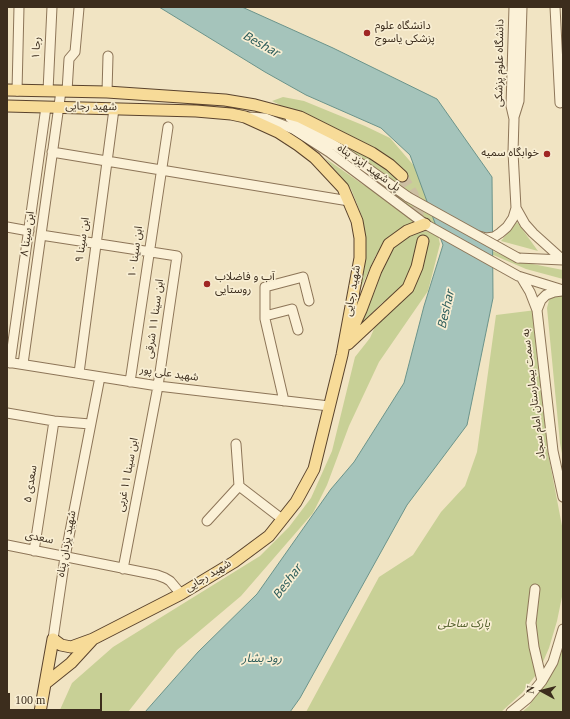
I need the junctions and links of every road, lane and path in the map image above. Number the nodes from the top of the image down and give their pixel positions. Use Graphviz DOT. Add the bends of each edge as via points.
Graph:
graph roads {
  1 [pos="19,7"];
  2 [pos="52,7"];
  3 [pos="514,7"];
  4 [pos="522,7"];
  5 [pos="555,7"];
  6 [pos="79,8"];
  7 [pos="108,56"];
  8 [pos="12,90"];
  9 [pos="48,91"];
  10 [pos="64,91"];
  11 [pos="107,92"];
  12 [pos="211,99"];
  13 [pos="560,103"];
  14 [pos="7,106"];
  15 [pos="46,107"];
  16 [pos="59,108"];
  17 [pos="114,109"];
  18 [pos="211,112"];
  19 [pos="280,112"];
  20 [pos="245,117"];
  21 [pos="514,118"];
  22 [pos="168,127"];
  23 [pos="52,152"];
  24 [pos="107,161"];
  25 [pos="162,170"];
  26 [pos="402,176"];
  27 [pos="349,201"];
  28 [pos="516,208"];
  29 [pos="427,225"];
  30 [pos="7,227"];
  31 [pos="29,231"];
  32 [pos="41,235"];
  33 [pos="479,236"];
  34 [pos="423,241"];
  35 [pos="96,244"];
  36 [pos="149,252"];
  37 [pos="563,260"];
  38 [pos="519,277"];
  39 [pos="563,290"];
  40 [pos="309,301"];
  41 [pos="537,310"];
  42 [pos="265,316"];
  43 [pos="298,330"];
  44 [pos="343,349"];
  45 [pos="9,362"];
  46 [pos="22,364"];
  47 [pos="79,374"];
  48 [pos="100,377"];
  49 [pos="130,382"];
  50 [pos="158,386"];
  51 [pos="284,401"];
  52 [pos="329,406"];
  53 [pos="7,413"];
  54 [pos="54,421"];
  55 [pos="90,424"];
  56 [pos="236,444"];
  57 [pos="239,486"];
  58 [pos="563,497"];
  59 [pos="282,519"];
  60 [pos="207,521"];
  61 [pos="7,545"];
  62 [pos="34,551"];
  63 [pos="65,557"];
  64 [pos="123,568"];
  65 [pos="535,589"];
  66 [pos="181,594"];
  67 [pos="563,629"];
  68 [pos="53,638"];
  69 [pos="93,639"];
  70 [pos="542,681"];
  71 [pos="46,682"];
  72 [pos="40,712"];
  73 [pos="511,712"];
  1 -- 8 [label="street"];
  2 -- 9 [label="street, رجا ۱"];
  3 -- 21 [label="street, دانشگاه علوم پزشکی" via="511,106"];
  4 -- 21 [label="street" via="519,101"];
  5 -- 13 [label="street"];
  6 -- 10 [label="street, ابن سینا ۸" via="75,52 69,59"];
  7 -- 11 [label="street"];
  8 -- 9 [label="main road, شهید رجایی"];
  9 -- 10 [label="main road, شهید رجایی"];
  10 -- 11 [label="main road, شهید رجایی"];
  10 -- 16 [label="street, ابن سینا ۸"];
  11 -- 12 [label="main road, شهید رجایی"];
  12 -- 18 [label="main road"];
  12 -- 19 [label="main road, پل شهید ایزد پناه" via="255,105"];
  14 -- 15 [label="main road, شهید رجایی"];
  15 -- 16 [label="main road, شهید رجایی"];
  15 -- 31 [label="street, ابن سینا ۸"];
  16 -- 17 [label="main road, شهید رجایی"];
  16 -- 23 [label="street, ابن سینا ۸"];
  17 -- 18 [label="main road, شهید رجایی"];
  17 -- 24 [label="street, ابن سینا ۹"];
  18 -- 20 [label="main road, شهید رجایی"];
  19 -- 26 [label="main road" via="300,117 372,153"];
  19 -- 33 [label="street, پل شهید ایزد پناه, bridge" via="336,146 408,197"];
  20 -- 27 [label="main road, شهید رجایی" via="278,132 309,154 342,188"];
  20 -- 29 [label="street, پل شهید ایزد پناه" via="265,118 293,129 329,152"];
  21 -- 28 [label="street"];
  22 -- 25 [label="street, ابن سینا ۱۰"];
  23 -- 24 [label="street"];
  23 -- 32 [label="street, ابن سینا ۸"];
  24 -- 25 [label="street"];
  24 -- 35 [label="street, ابن سینا ۹"];
  25 -- 27 [label="street"];
  25 -- 36 [label="street, ابن سینا ۱۰"];
  27 -- 44 [label="main road, شهید رجایی" via="357,222 360,258"];
  28 -- 33 [label="street" via="507,227 494,237"];
  28 -- 37 [label="street" via="533,233"];
  29 -- 38 [label="street, پل شهید ایزد پناه"];
  29 -- 44 [label="main road" via="407,232 389,244"];
  30 -- 31 [label="street"];
  31 -- 45 [label="street, ابن سینا ۸"];
  32 -- 35 [label="street"];
  32 -- 46 [label="street, ابن سینا ۸"];
  33 -- 37 [label="street, پل شهید ایزد پناه, bridge" via="518,258"];
  34 -- 44 [label="main road" via="417,267 408,288"];
  35 -- 36 [label="street"];
  35 -- 47 [label="street, ابن سینا ۹"];
  36 -- 49 [label="street, ابن سینا ۱۰"];
  36 -- 50 [label="street, ابن سینا ۱۱ شرقی" via="177,256"];
  38 -- 39 [label="street, پل شهید ایزد پناه"];
  38 -- 41 [label="street, به سمت بیمارستان امام سجاد" via="530,292"];
  39 -- 41 [label="street" via="546,295"];
  40 -- 42 [label="street" via="303,277 265,287"];
  41 -- 58 [label="street, به سمت بیمارستان امام سجاد" via="553,451"];
  42 -- 43 [label="street" via="292,309"];
  42 -- 51 [label="street"];
  44 -- 52 [label="main road, شهید رجایی"];
  45 -- 46 [label="street, شهید علی پور"];
  46 -- 47 [label="street, شهید علی پور"];
  47 -- 48 [label="street, شهید علی پور"];
  48 -- 49 [label="street, شهید علی پور"];
  48 -- 55 [label="street, شهید یزدان پناه"];
  49 -- 50 [label="street, شهید علی پور"];
  50 -- 51 [label="street, شهید علی پور"];
  50 -- 64 [label="street, ابن سینا ۱۱ غربی"];
  51 -- 52 [label="street, شهید علی پور"];
  52 -- 59 [label="main road, شهید رجایی" via="314,469 296,502"];
  53 -- 54 [label="street"];
  54 -- 55 [label="street"];
  54 -- 62 [label="street, سعدی ۵"];
  55 -- 63 [label="street, شهید یزدان پناه"];
  56 -- 57 [label="street"];
  57 -- 59 [label="street"];
  57 -- 60 [label="street"];
  59 -- 66 [label="main road, شهید رجایی" via="268,536 234,562"];
  61 -- 62 [label="street, سعدی"];
  62 -- 63 [label="street, سعدی"];
  63 -- 64 [label="street, سعدی"];
  63 -- 68 [label="street, شهید یزدان پناه"];
  64 -- 66 [label="street, سعدی" via="165,578"];
  65 -- 70 [label="street" via="531,624"];
  66 -- 69 [label="main road, شهید رجایی"];
  67 -- 70 [label="street" via="552,662"];
  68 -- 69 [label="main road" via="61,645 71,647"];
  68 -- 71 [label="main road, شهید یزدان پناه"];
  69 -- 71 [label="main road"];
  70 -- 73 [label="street" via="527,699"];
  71 -- 72 [label="main road, شهید یزدان پناه"];
}
